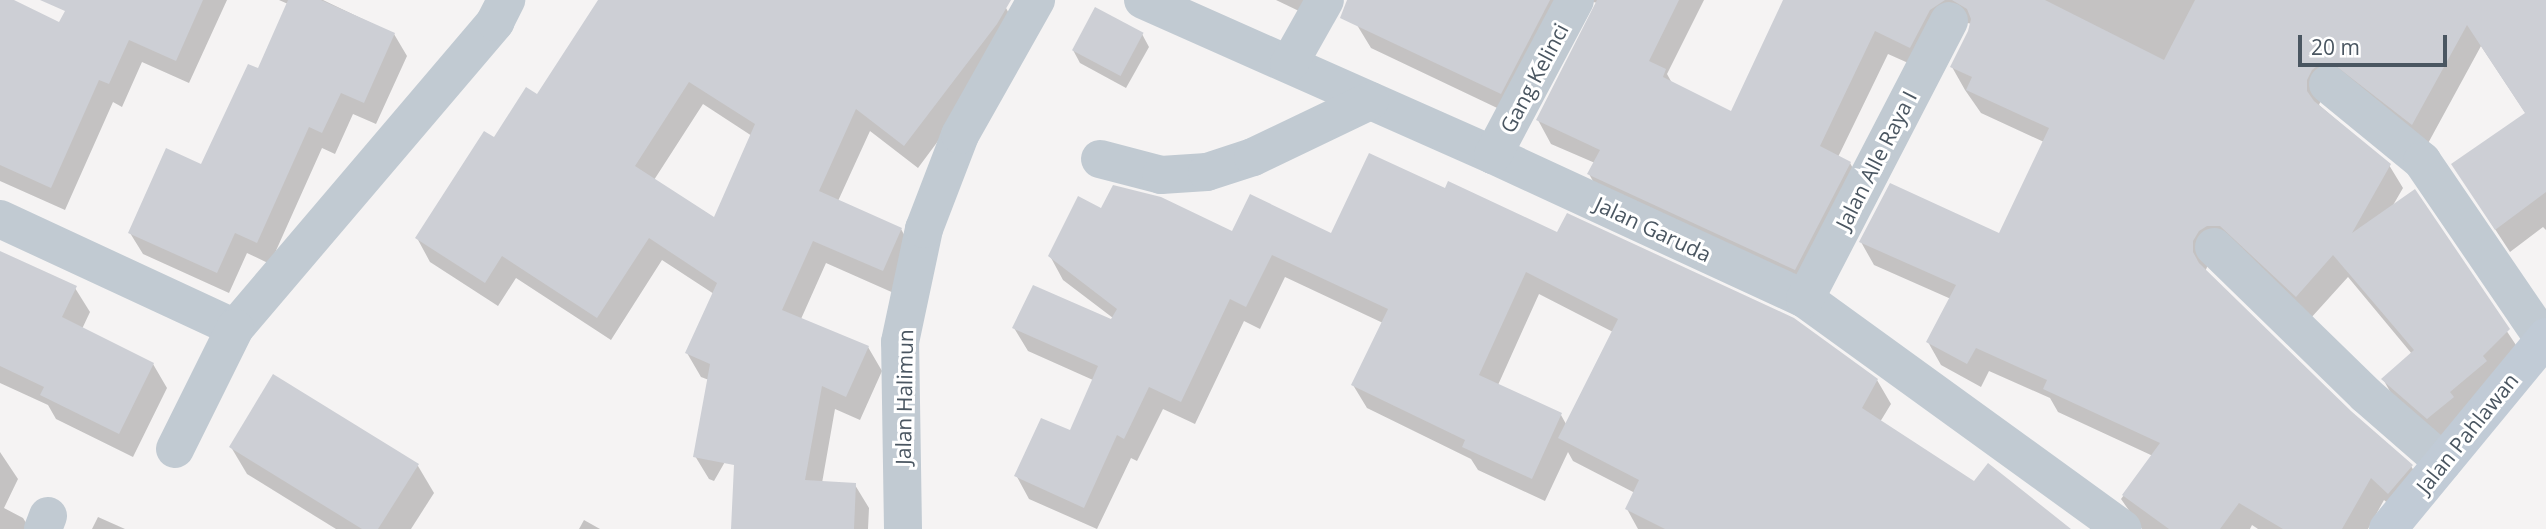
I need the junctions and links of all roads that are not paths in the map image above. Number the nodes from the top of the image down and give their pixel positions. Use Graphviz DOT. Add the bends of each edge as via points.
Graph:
graph roads {
  1 [pos="506,0"];
  2 [pos="1035,0"];
  3 [pos="1143,0"];
  4 [pos="1325,0"];
  5 [pos="1575,0"];
  6 [pos="1949,21"];
  7 [pos="1289,64"];
  8 [pos="2328,84"];
  9 [pos="1370,100"];
  10 [pos="1493,155"];
  11 [pos="1101,159"];
  12 [pos="0,219"];
  13 [pos="2214,247"];
  14 [pos="1805,299"];
  15 [pos="235,328"];
  16 [pos="2545,339"];
  17 [pos="175,449"];
  18 [pos="2443,462"];
  19 [pos="903,529"];
  20 [pos="2123,529"];
  21 [pos="2388,529"];
  1 -- 15 [label="street" via="495,22"];
  2 -- 19 [label="street, Jalan Halimun" via="960,135 924,229 900,342"];
  3 -- 7 [label="street, Jalan Garuda"];
  4 -- 7 [label="street"];
  5 -- 10 [label="street, Gang Kelinci"];
  6 -- 14 [label="street, Jalan Alle Raya I"];
  7 -- 9 [label="street, Jalan Garuda"];
  8 -- 16 [label="street" via="2422,161"];
  9 -- 10 [label="street, Jalan Garuda"];
  9 -- 11 [label="street" via="1253,157 1207,172 1161,175"];
  10 -- 14 [label="street, Jalan Garuda"];
  12 -- 15 [label="street"];
  13 -- 18 [label="street" via="2366,395"];
  14 -- 20 [label="street, Jalan Garuda"];
  15 -- 17 [label="street"];
  16 -- 18 [label="main road, Jalan Pahlawan"];
  18 -- 21 [label="main road, Jalan Pahlawan"];
}
